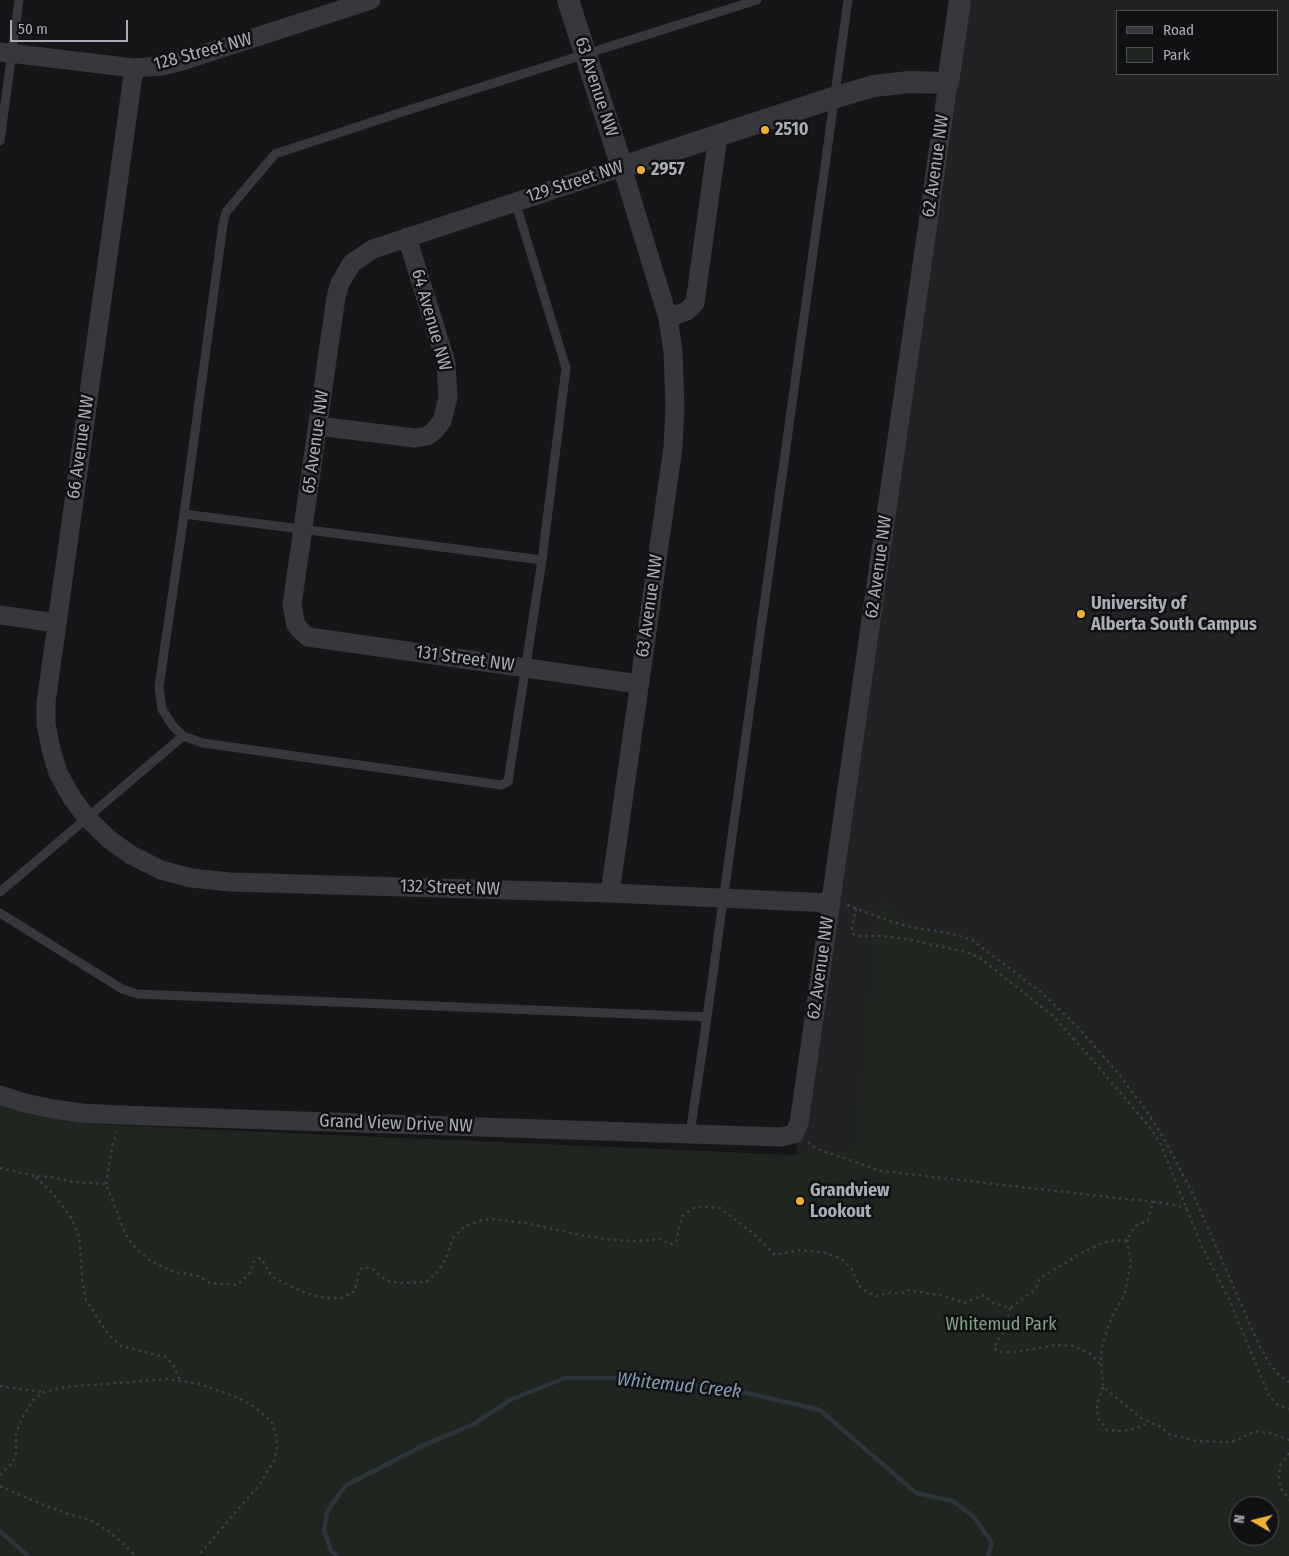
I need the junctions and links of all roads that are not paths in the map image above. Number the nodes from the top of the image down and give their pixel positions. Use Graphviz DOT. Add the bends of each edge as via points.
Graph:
graph roads {
  1 [pos="19,0"];
  2 [pos="371,0"];
  3 [pos="568,0"];
  4 [pos="757,0"];
  5 [pos="848,0"];
  6 [pos="960,0"];
  7 [pos="6,52"];
  8 [pos="585,54"];
  9 [pos="134,68"];
  10 [pos="948,83"];
  11 [pos="836,97"];
  12 [pos="718,136"];
  13 [pos="0,141"];
  14 [pos="622,167"];
  15 [pos="515,201"];
  16 [pos="406,237"];
  17 [pos="352,263"];
  18 [pos="668,318"];
  19 [pos="318,426"];
  20 [pos="184,514"];
  21 [pos="303,530"];
  22 [pos="542,560"];
  23 [pos="0,614"];
  24 [pos="56,623"];
  25 [pos="296,625"];
  26 [pos="526,668"];
  27 [pos="640,684"];
  28 [pos="183,736"];
  29 [pos="87,818"];
  30 [pos="0,892"];
  31 [pos="610,893"];
  32 [pos="723,899"];
  33 [pos="843,905"];
  34 [pos="0,913"];
  35 [pos="707,1017"];
  36 [pos="0,1095"];
  37 [pos="690,1134"];
  38 [pos="801,1140"];
  1 -- 7 [label="lane"];
  2 -- 9 [label="street, 128 Street NW" via="182,61"];
  3 -- 8 [label="street, 63 Avenue NW"];
  4 -- 8 [label="lane"];
  5 -- 11 [label="lane"];
  6 -- 10 [label="street, 62 Avenue NW"];
  7 -- 9 [label="street, 128 Street NW"];
  7 -- 13 [label="lane"];
  8 -- 14 [label="street, 63 Avenue NW"];
  8 -- 20 [label="lane" via="275,154 224,218"];
  9 -- 24 [label="street, 66 Avenue NW"];
  10 -- 11 [label="street, 129 Street NW" via="888,84"];
  10 -- 33 [label="street, 62 Avenue NW"];
  11 -- 12 [label="street, 129 Street NW"];
  11 -- 32 [label="lane"];
  12 -- 14 [label="street, 129 Street NW"];
  12 -- 18 [label="street" via="695,303 687,311"];
  14 -- 15 [label="street, 129 Street NW"];
  14 -- 18 [label="street, 63 Avenue NW"];
  15 -- 16 [label="street, 129 Street NW"];
  15 -- 22 [label="lane" via="566,368"];
  16 -- 17 [label="street, 129 Street NW" via="372,249"];
  16 -- 19 [label="street, 64 Avenue NW" via="446,363 448,397 442,421 426,436 406,438"];
  17 -- 19 [label="street, 65 Avenue NW" via="336,297"];
  18 -- 27 [label="street, 63 Avenue NW" via="674,377 673,447"];
  19 -- 21 [label="street, 65 Avenue NW"];
  20 -- 21 [label="lane"];
  20 -- 28 [label="lane" via="159,687 162,708"];
  21 -- 22 [label="lane"];
  21 -- 25 [label="street, 65 Avenue NW" via="292,605"];
  22 -- 26 [label="lane"];
  23 -- 24 [label="street"];
  24 -- 29 [label="street, 66 Avenue NW" via="46,724 58,773"];
  25 -- 26 [label="street, 131 Street NW" via="308,637"];
  26 -- 27 [label="street, 131 Street NW"];
  26 -- 28 [label="lane" via="508,782 501,785 203,743"];
  27 -- 31 [label="street, 63 Avenue NW"];
  28 -- 29 [label="lane"];
  29 -- 30 [label="lane"];
  29 -- 31 [label="street, 132 Street NW" via="131,855 161,870 191,878 230,882"];
  31 -- 32 [label="street, 132 Street NW"];
  32 -- 33 [label="street, 132 Street NW"];
  32 -- 35 [label="lane"];
  33 -- 38 [label="street, 62 Avenue NW" via="799,1123"];
  34 -- 35 [label="lane" via="122,989 137,994"];
  35 -- 37 [label="lane"];
  36 -- 37 [label="street, Grand View Drive NW" via="24,1103 82,1113"];
  37 -- 38 [label="street, Grand View Drive NW"];
}
